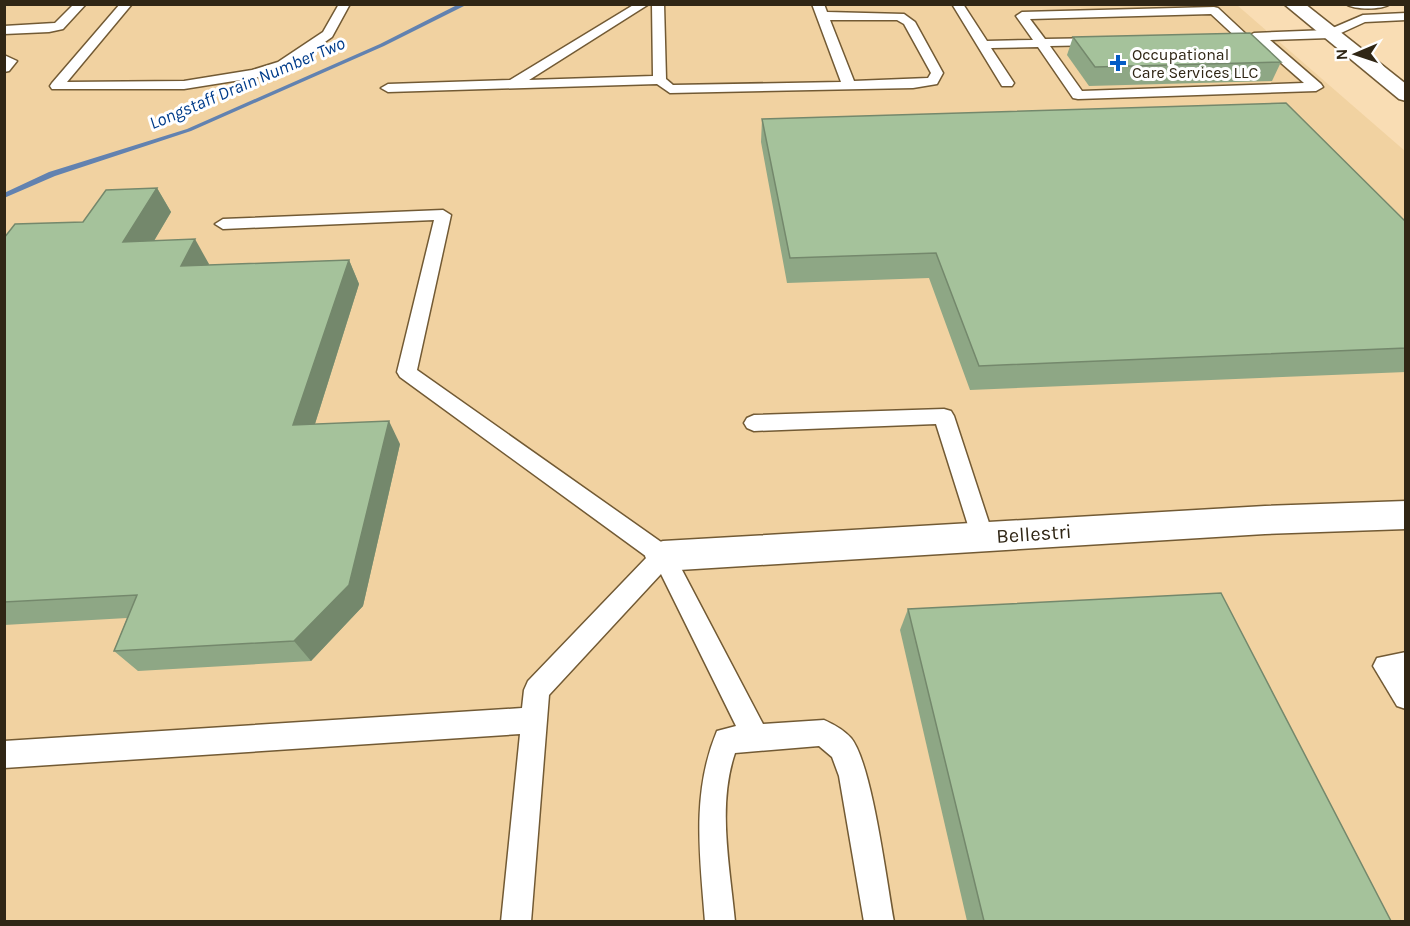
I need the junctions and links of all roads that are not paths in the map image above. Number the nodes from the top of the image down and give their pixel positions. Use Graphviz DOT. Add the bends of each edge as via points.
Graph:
graph roads {
  1 [pos="81,4"];
  2 [pos="127,4"];
  3 [pos="345,4"];
  4 [pos="644,4"];
  5 [pos="658,4"];
  6 [pos="957,4"];
  7 [pos="1293,4"];
  8 [pos="1350,4"];
  9 [pos="820,10"];
  10 [pos="1398,10"];
  11 [pos="4,30"];
  12 [pos="1330,34"];
  13 [pos="1259,37"];
  14 [pos="1219,38"];
  15 [pos="1243,38"];
  16 [pos="1112,41"];
  17 [pos="1041,43"];
  18 [pos="983,45"];
  19 [pos="4,59"];
  20 [pos="4,68"];
  21 [pos="660,80"];
  22 [pos="1007,83"];
  23 [pos="513,84"];
  24 [pos="849,85"];
  25 [pos="388,88"];
  26 [pos="1406,94"];
  27 [pos="223,224"];
  28 [pos="754,423"];
  29 [pos="1406,515"];
  30 [pos="983,538"];
  31 [pos="663,556"];
  32 [pos="1406,664"];
  33 [pos="1406,697"];
  34 [pos="535,720"];
  35 [pos="755,738"];
  36 [pos="4,755"];
  37 [pos="516,921"];
  38 [pos="720,921"];
  39 [pos="879,921"];
  1 -- 11 [label="lane" via="59,26"];
  2 -- 3 [label="lane" via="57,86 184,85 254,74 284,65 328,34"];
  4 -- 23 [label="lane"];
  5 -- 21 [label="lane"];
  6 -- 18 [label="lane"];
  7 -- 12 [label="street"];
  8 -- 10 [label="lane"];
  9 -- 24 [label="lane"];
  9 -- 24 [label="lane" via="900,15 909,22 937,73 932,81 913,84"];
  10 -- 12 [label="lane" via="1363,19"];
  12 -- 13 [label="lane"];
  12 -- 26 [label="street"];
  13 -- 15 [label="lane"];
  13 -- 17 [label="lane" via="1316,87 1078,95"];
  14 -- 15 [label="lane"];
  15 -- 17 [label="lane" via="1214,10 1022,16"];
  16 -- 17 [label="lane"];
  17 -- 18 [label="lane"];
  18 -- 22 [label="lane"];
  19 -- 20 [label="lane" via="11,61"];
  21 -- 23 [label="lane"];
  21 -- 24 [label="lane" via="670,89"];
  23 -- 25 [label="lane"];
  27 -- 31 [label="lane" via="443,215 407,372"];
  28 -- 30 [label="lane" via="944,416"];
  29 -- 30 [label="street, Bellestri"];
  30 -- 31 [label="street, Bellestri"];
  31 -- 34 [label="lane" via="537,690"];
  31 -- 35 [label="lane"];
  32 -- 33 [label="lane" via="1386,666"];
  34 -- 36 [label="lane"];
  34 -- 37 [label="lane"];
  35 -- 38 [label="lane" via="726,740 717,759 712,796"];
  35 -- 39 [label="lane" via="824,734 842,748 853,776"];
}
